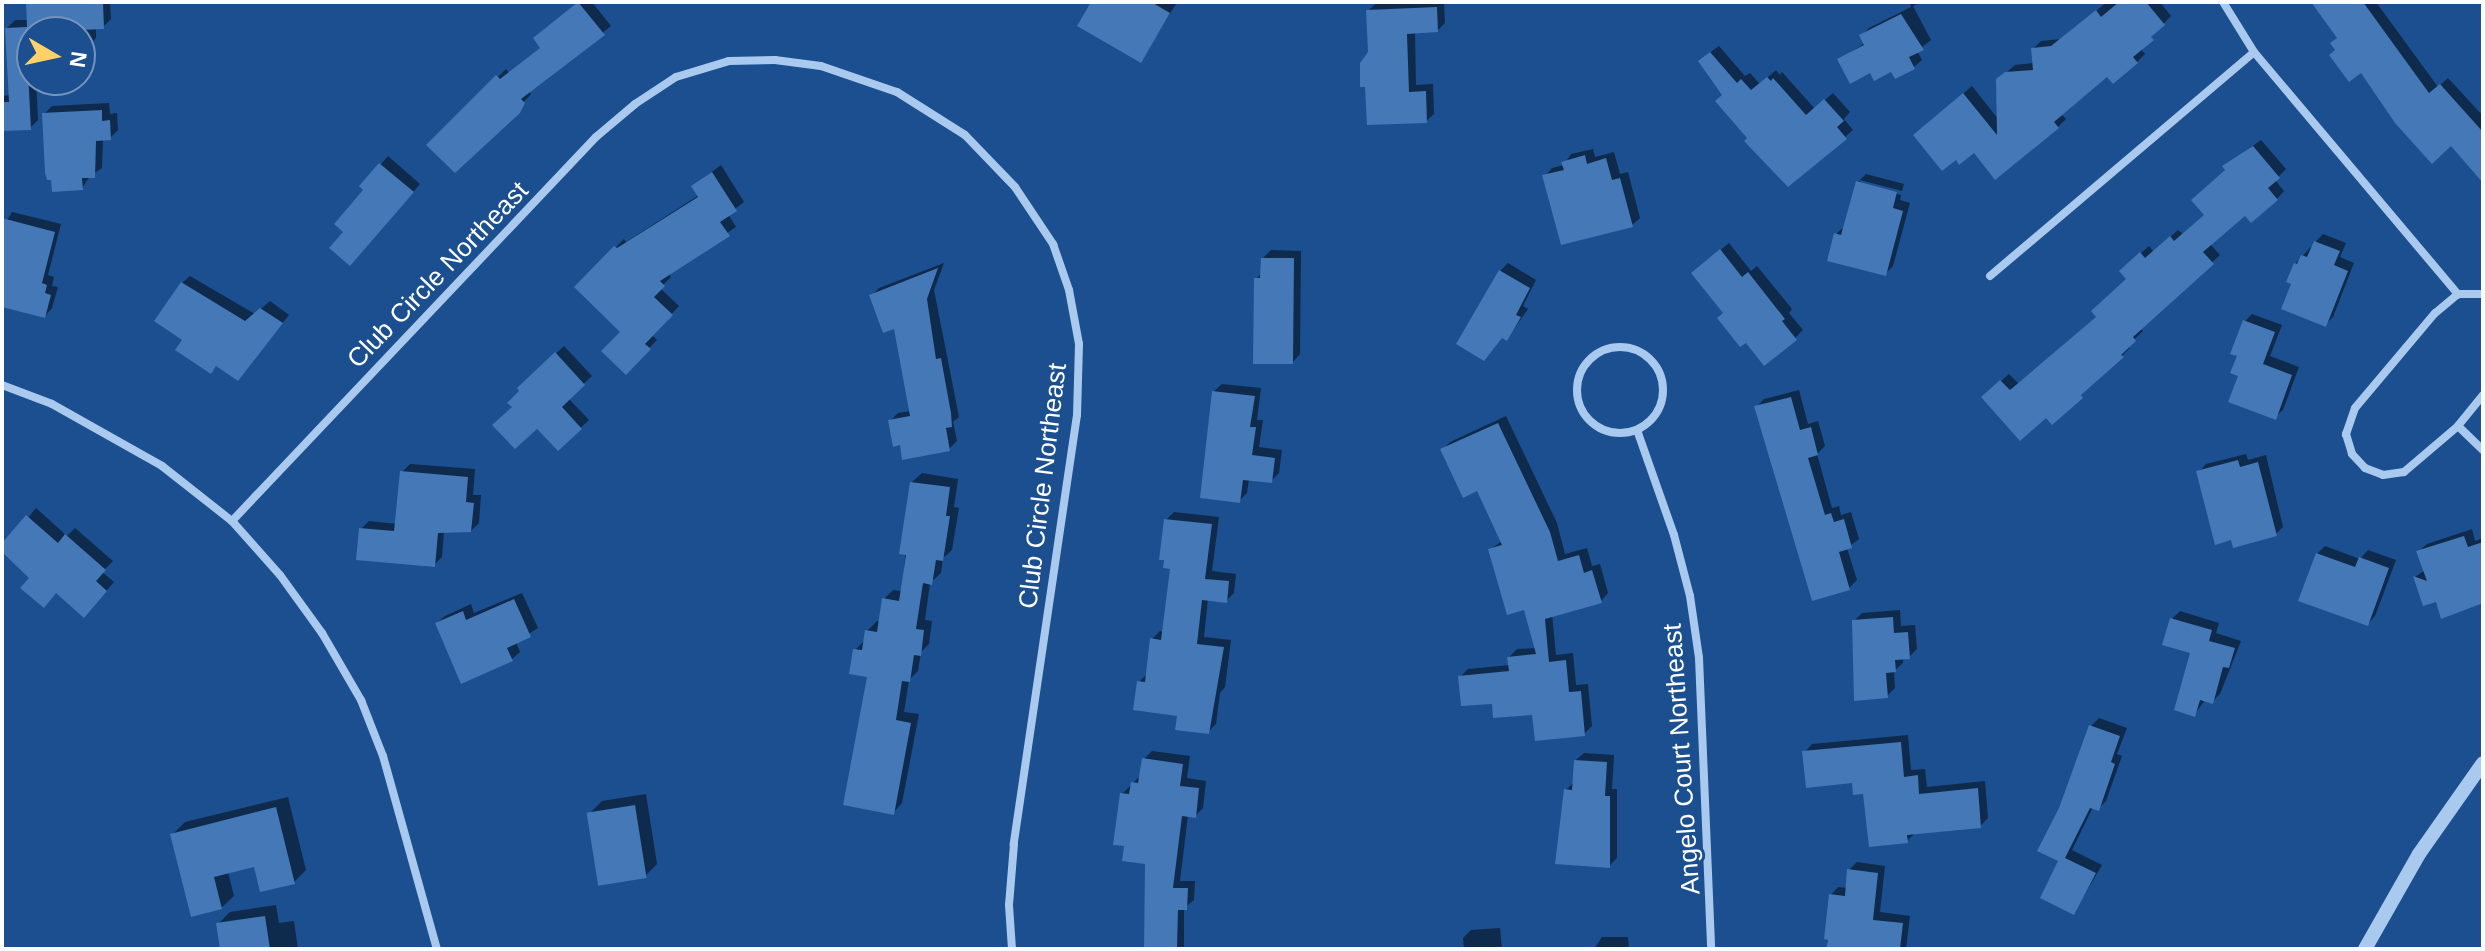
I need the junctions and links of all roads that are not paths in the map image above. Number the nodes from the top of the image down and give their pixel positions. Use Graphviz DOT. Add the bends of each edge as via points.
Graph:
graph roads {
  1 [pos="2223,2"];
  2 [pos="2254,52"];
  3 [pos="1990,276"];
  4 [pos="2458,294"];
  5 [pos="2483,294"];
  6 [pos="2,385"];
  7 [pos="2483,395"];
  8 [pos="2458,426"];
  9 [pos="1637,430"];
  10 [pos="2483,450"];
  11 [pos="232,521"];
  12 [pos="2483,763"];
  13 [pos="437,949"];
  14 [pos="1012,949"];
  15 [pos="1711,949"];
  16 [pos="2365,949"];
  1 -- 2 [label="street"];
  2 -- 3 [label="street"];
  2 -- 4 [label="street"];
  4 -- 5 [label="street"];
  4 -- 8 [label="street" via="2435,313 2355,408 2346,434 2358,461 2383,475 2404,472"];
  6 -- 11 [label="street" via="52,404 162,466"];
  7 -- 8 [label="street"];
  8 -- 10 [label="street"];
  9 -- 9 [label="street" via="1656,416 1662,402 1661,374 1636,350 1606,349 1579,377 1578,401 1597,427 1616,434"];
  9 -- 15 [label="street, Angelo Court Northeast" via="1674,535 1699,658"];
  11 -- 13 [label="street" via="297,598 361,700 383,756"];
  11 -- 14 [label="street, Club Circle Northeast" via="596,137 676,77 729,61 775,60 860,76 909,98 965,135 1015,187 1053,244 1079,344 1077,415 1014,844"];
  12 -- 16 [label="street" via="2419,854"];
}
